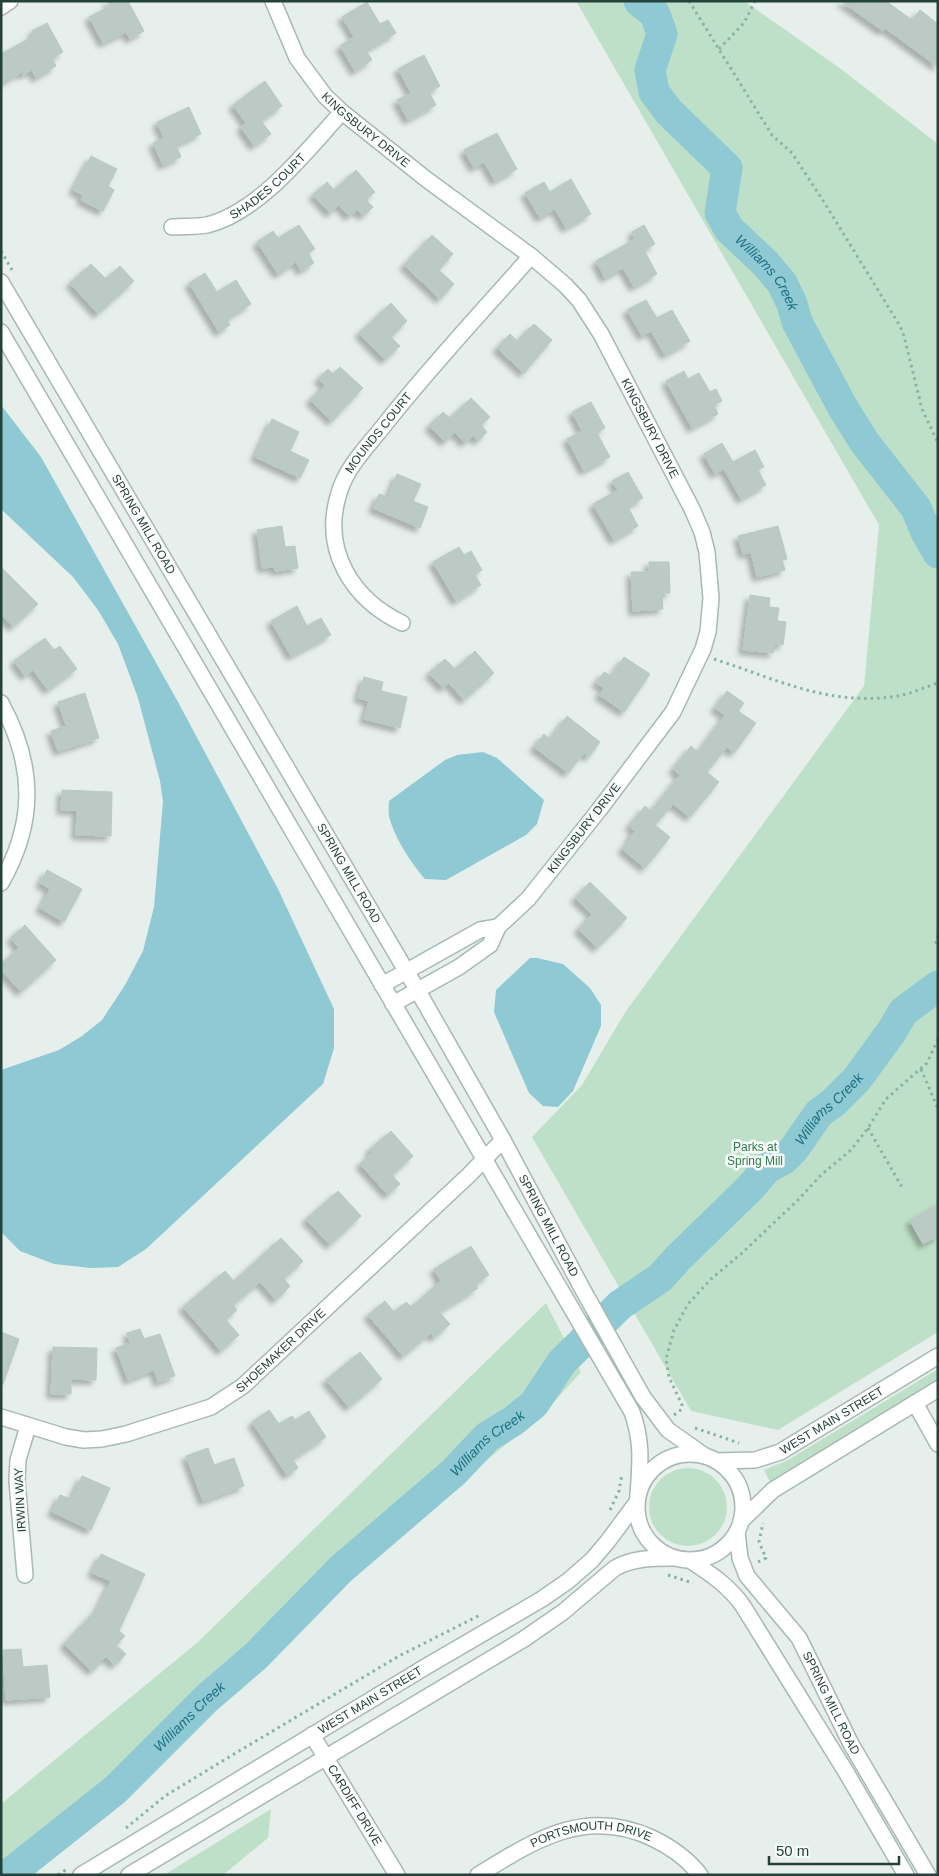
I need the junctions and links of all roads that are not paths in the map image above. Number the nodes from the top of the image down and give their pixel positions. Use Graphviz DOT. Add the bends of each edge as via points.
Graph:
graph roads {
  1 [pos="10,1"];
  2 [pos="273,1"];
  3 [pos="1,6"];
  4 [pos="342,112"];
  5 [pos="172,227"];
  6 [pos="531,256"];
  7 [pos="1,282"];
  8 [pos="1,332"];
  9 [pos="402,624"];
  10 [pos="1,703"];
  11 [pos="1,883"];
  12 [pos="498,927"];
  13 [pos="406,971"];
  14 [pos="382,985"];
  15 [pos="418,991"];
  16 [pos="393,1004"];
  17 [pos="503,1140"];
  18 [pos="485,1159"];
  19 [pos="938,1356"];
  20 [pos="938,1389"];
  21 [pos="915,1402"];
  22 [pos="1,1417"];
  23 [pos="28,1426"];
  24 [pos="938,1444"];
  25 [pos="711,1459"];
  26 [pos="637,1499"];
  27 [pos="739,1526"];
  28 [pos="672,1558"];
  29 [pos="690,1561"];
  30 [pos="25,1575"];
  31 [pos="312,1735"];
  32 [pos="325,1756"];
  33 [pos="77,1870"];
  34 [pos="130,1875"];
  35 [pos="397,1875"];
  36 [pos="478,1875"];
  37 [pos="700,1875"];
  38 [pos="906,1875"];
  39 [pos="928,1875"];
  1 -- 3 [label="street"];
  2 -- 4 [label="street, KINGSBURY DRIVE" via="297,58 325,96"];
  4 -- 5 [label="street, SHADES COURT" via="280,180 247,205 227,218 206,225"];
  4 -- 6 [label="street, KINGSBURY DRIVE"];
  6 -- 9 [label="street, MOUNDS COURT" via="411,391 343,480 335,516 334,538 338,556 347,576 362,594 386,616"];
  6 -- 12 [label="street, KINGSBURY DRIVE" via="565,285 602,334 702,532 711,598 703,649 673,712 528,899"];
  7 -- 13 [label="street, SPRING MILL ROAD"];
  8 -- 14 [label="street, SPRING MILL ROAD"];
  10 -- 11 [label="street" via="21,747 27,783 24,824 11,866"];
  12 -- 13 [label="street, KINGSBURY DRIVE" via="480,930"];
  12 -- 15 [label="street, KINGSBURY DRIVE" via="490,945"];
  13 -- 14 [label="street, KINGSBURY DRIVE"];
  13 -- 15 [label="street, SPRING MILL ROAD"];
  14 -- 16 [label="street, SPRING MILL ROAD"];
  15 -- 16 [label="street, KINGSBURY DRIVE"];
  15 -- 17 [label="street, SPRING MILL ROAD"];
  16 -- 18 [label="street, SPRING MILL ROAD"];
  17 -- 18 [label="street, SHOEMAKER DRIVE"];
  17 -- 25 [label="street, SPRING MILL ROAD" via="643,1397 677,1438"];
  18 -- 23 [label="street, SHOEMAKER DRIVE" via="243,1386 211,1407 102,1439 66,1437"];
  18 -- 26 [label="street, SPRING MILL ROAD" via="632,1412 640,1445"];
  19 -- 25 [label="street, WEST MAIN STREET" via="780,1452 755,1460"];
  20 -- 21 [label="street"];
  21 -- 24 [label="street"];
  21 -- 27 [label="street" via="772,1490"];
  22 -- 23 [label="street, SHOEMAKER DRIVE"];
  23 -- 30 [label="street, IRWIN WAY" via="18,1460 17,1481"];
  25 -- 26 [label="street" via="683,1455 663,1461 643,1482"];
  25 -- 27 [label="street" via="725,1467 737,1482 743,1501"];
  26 -- 28 [label="street" via="638,1519 644,1536 656,1549"];
  26 -- 31 [label="street, WEST MAIN STREET" via="602,1548 568,1582"];
  27 -- 29 [label="street" via="722,1550 713,1556"];
  27 -- 39 [label="street, SPRING MILL ROAD" via="740,1558 748,1576 799,1638 852,1744"];
  28 -- 29 [label="street"];
  28 -- 32 [label="street, WEST MAIN STREET" via="650,1558 623,1564 541,1628"];
  29 -- 38 [label="street, SPRING MILL ROAD" via="732,1591 743,1606"];
  31 -- 32 [label="street, CARDIFF DRIVE"];
  31 -- 33 [label="street, WEST MAIN STREET"];
  32 -- 34 [label="street, WEST MAIN STREET"];
  32 -- 35 [label="street, CARDIFF DRIVE"];
  36 -- 37 [label="street, PORTSMOUTH DRIVE" via="541,1838 568,1829 597,1826 638,1832 668,1846"];
}
